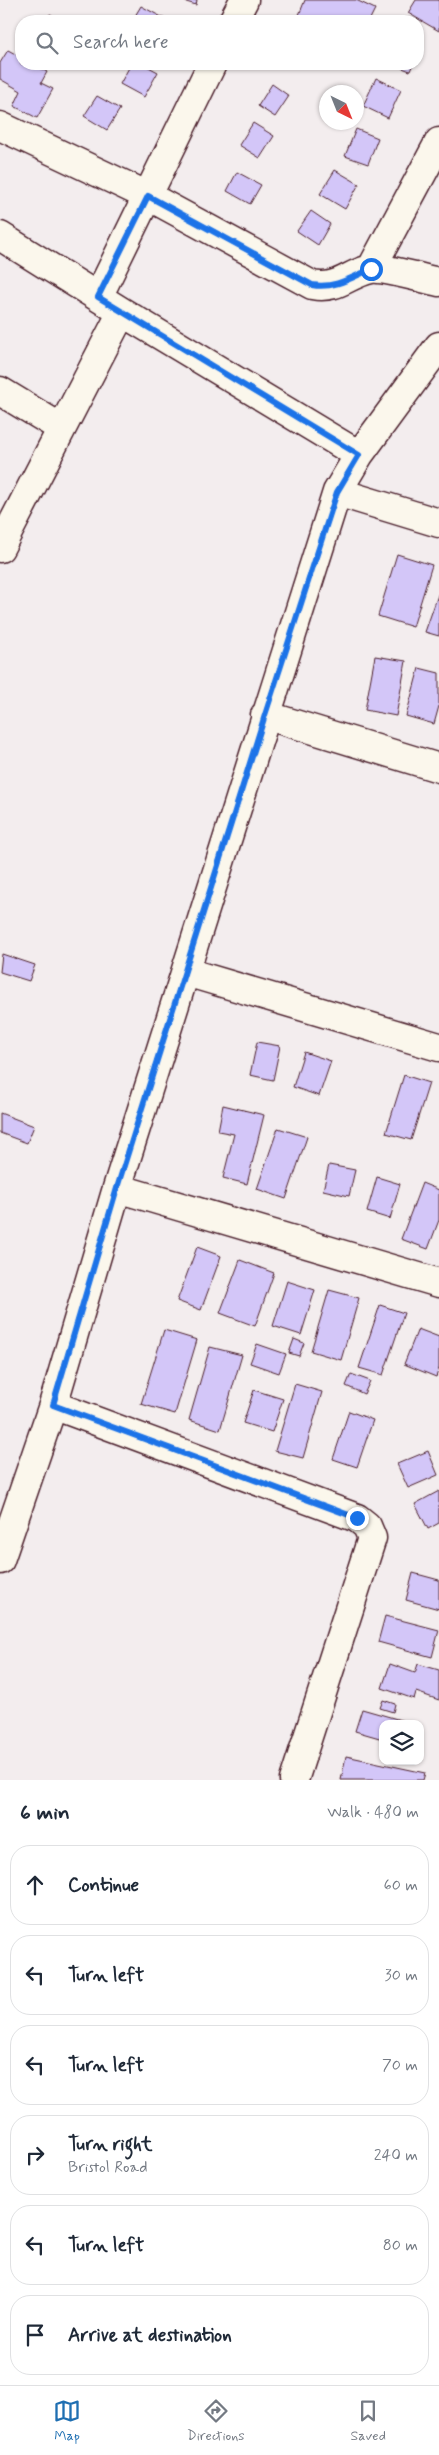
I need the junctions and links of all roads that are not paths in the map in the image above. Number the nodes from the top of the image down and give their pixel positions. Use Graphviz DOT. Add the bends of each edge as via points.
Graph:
graph roads {
  1 [pos="244,0"];
  2 [pos="236,15"];
  3 [pos="209,70"];
  4 [pos="0,126"];
  5 [pos="439,142"];
  6 [pos="148,196"];
  7 [pos="0,236"];
  8 [pos="371,269"];
  9 [pos="439,282"];
  10 [pos="98,297"];
  11 [pos="122,312"];
  12 [pos="439,346"];
  13 [pos="0,391"];
  14 [pos="61,428"];
  15 [pos="359,455"];
  16 [pos="337,492"];
  17 [pos="439,524"];
  18 [pos="0,548"];
  19 [pos="265,715"];
  20 [pos="439,768"];
  21 [pos="186,972"];
  22 [pos="439,1047"];
  23 [pos="117,1188"];
  24 [pos="439,1283"];
  25 [pos="53,1405"];
  26 [pos="0,1560"];
  27 [pos="294,1780"];
  1 -- 2 [label="street"];
  3 -- 6 [label="street"];
  4 -- 6 [label="street"];
  5 -- 8 [label="street"];
  6 -- 8 [label="street" via="312,285 334,286"];
  6 -- 10 [label="street"];
  7 -- 10 [label="street"];
  8 -- 9 [label="street"];
  10 -- 11 [label="street"];
  11 -- 14 [label="street"];
  11 -- 15 [label="street"];
  12 -- 15 [label="street"];
  13 -- 14 [label="street"];
  14 -- 18 [label="street"];
  15 -- 16 [label="street"];
  16 -- 17 [label="street"];
  16 -- 19 [label="street"];
  19 -- 20 [label="street"];
  19 -- 21 [label="street"];
  21 -- 22 [label="street"];
  21 -- 23 [label="street"];
  23 -- 24 [label="street"];
  23 -- 25 [label="street"];
  25 -- 26 [label="street"];
  25 -- 27 [label="street" via="357,1518 367,1526 372,1538"];
}
